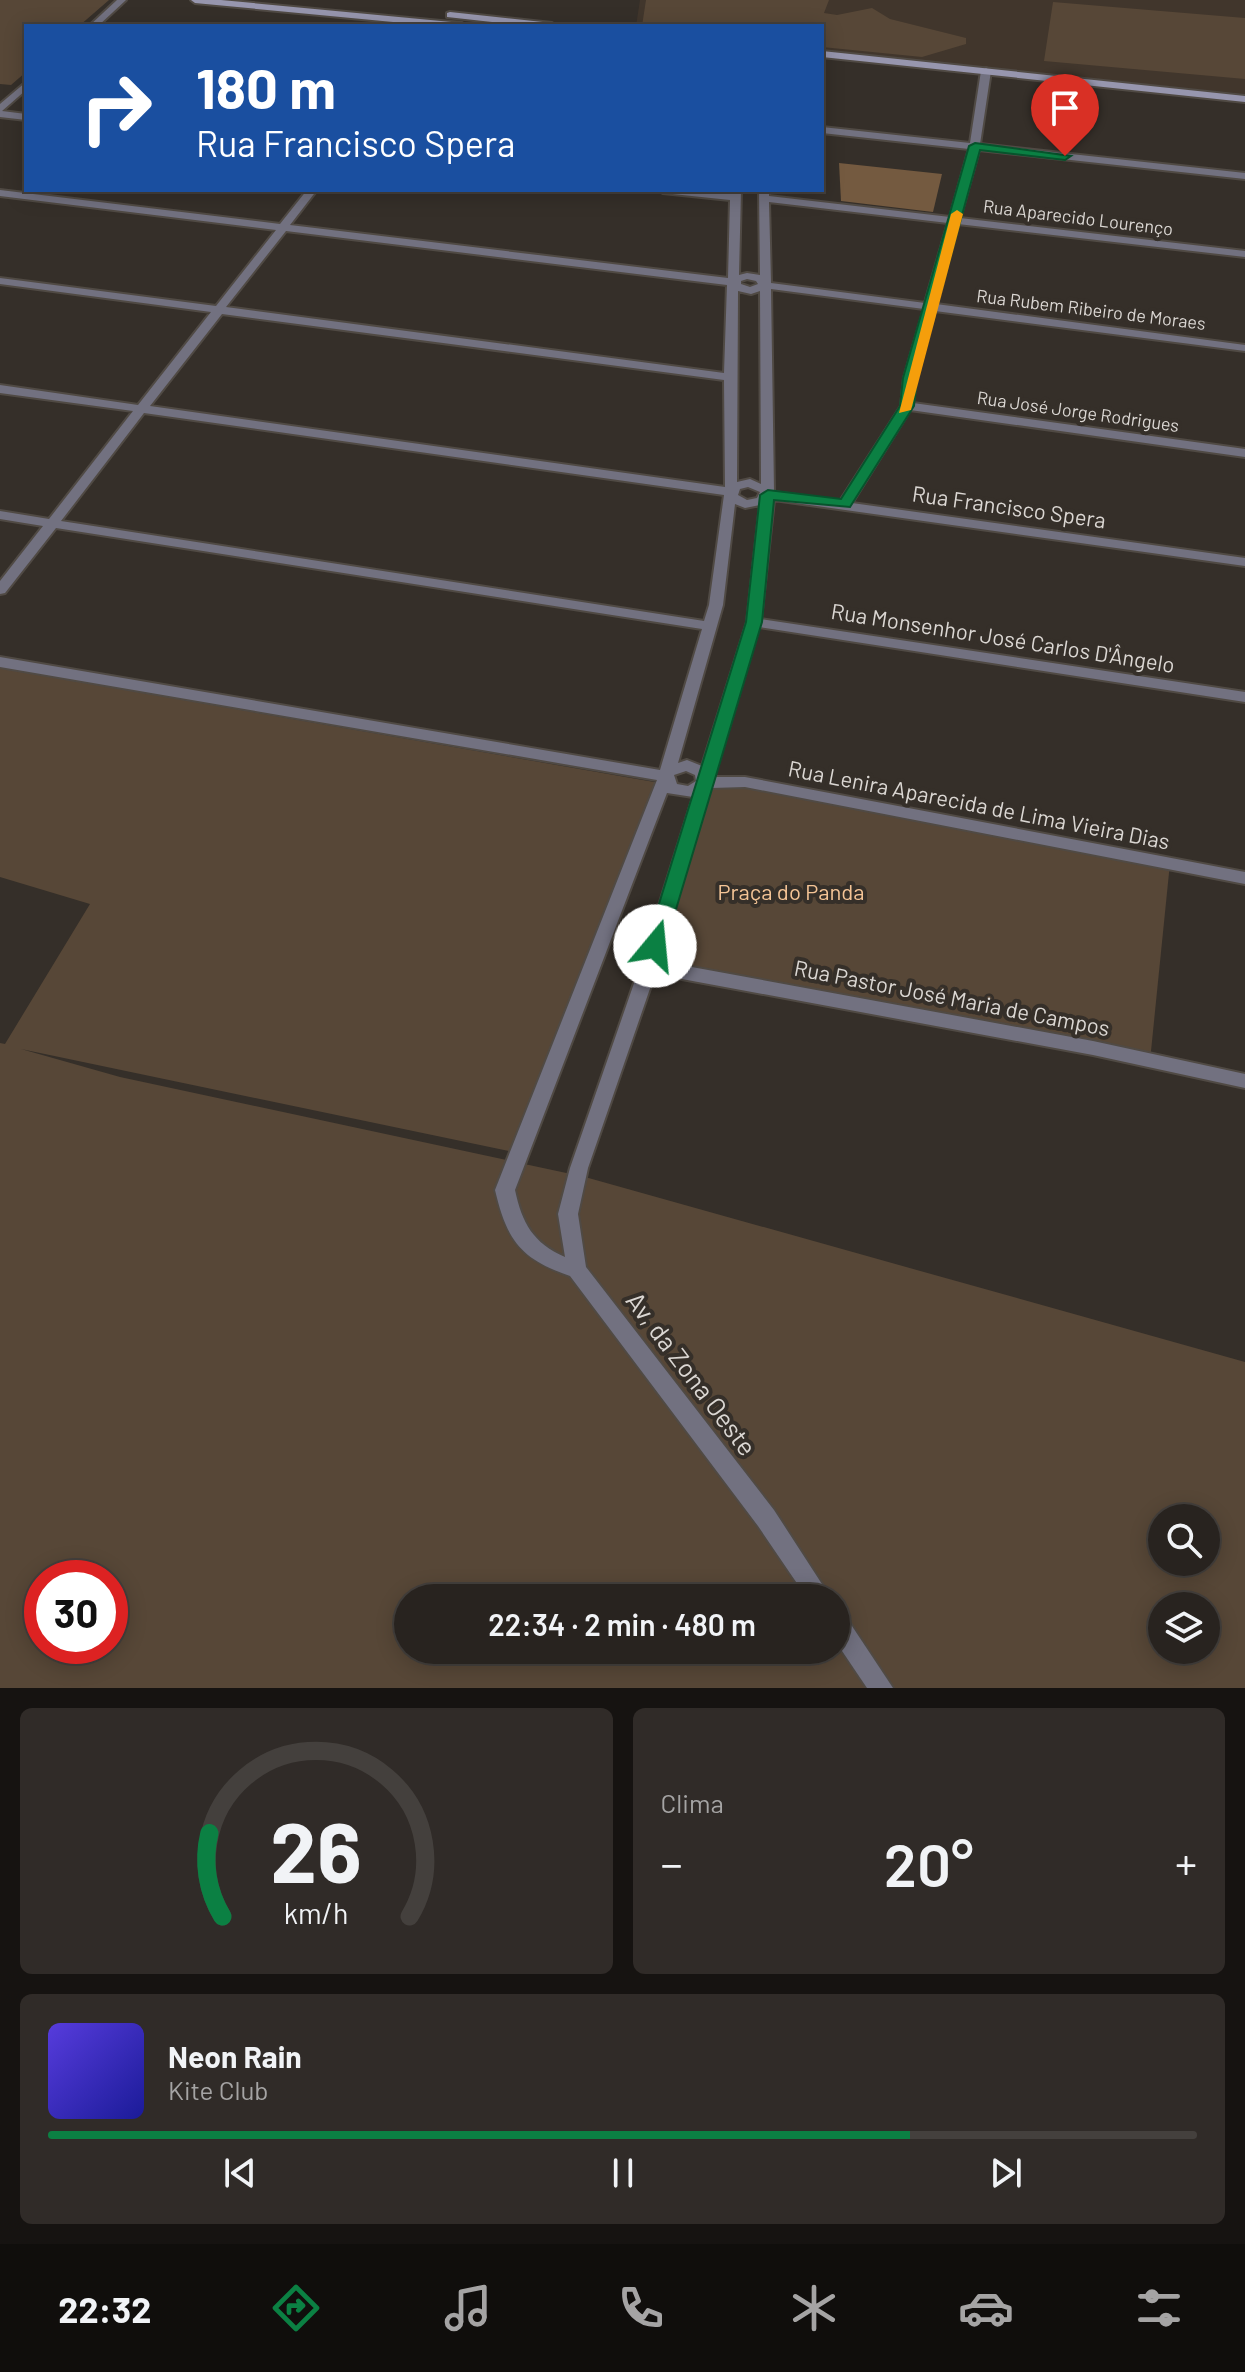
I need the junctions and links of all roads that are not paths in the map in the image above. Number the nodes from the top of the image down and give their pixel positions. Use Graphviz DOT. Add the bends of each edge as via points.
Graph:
graph roads {
  1 [pos="122,0"];
  2 [pos="195,0"];
  3 [pos="292,0"];
  4 [pos="350,6"];
  5 [pos="343,14"];
  6 [pos="95,24"];
  7 [pos="433,24"];
  8 [pos="532,24"];
  9 [pos="824,54"];
  10 [pos="824,63"];
  11 [pos="985,76"];
  12 [pos="24,87"];
  13 [pos="1245,99"];
  14 [pos="1245,108"];
  15 [pos="0,111"];
  16 [pos="24,117"];
  17 [pos="824,130"];
  18 [pos="975,146"];
  19 [pos="1245,176"];
  20 [pos="310,192"];
  21 [pos="700,192"];
  22 [pos="0,193"];
  23 [pos="736,194"];
  24 [pos="764,194"];
  25 [pos="956,220"];
  26 [pos="282,229"];
  27 [pos="1245,254"];
  28 [pos="0,281"];
  29 [pos="734,282"];
  30 [pos="764,285"];
  31 [pos="932,308"];
  32 [pos="218,311"];
  33 [pos="1245,348"];
  34 [pos="730,377"];
  35 [pos="0,389"];
  36 [pos="907,406"];
  37 [pos="140,410"];
  38 [pos="1245,453"];
  39 [pos="730,492"];
  40 [pos="768,495"];
  41 [pos="845,504"];
  42 [pos="0,515"];
  43 [pos="51,524"];
  44 [pos="1245,562"];
  45 [pos="0,590"];
  46 [pos="754,622"];
  47 [pos="710,626"];
  48 [pos="0,662"];
  49 [pos="1245,697"];
  50 [pos="666,776"];
  51 [pos="704,783"];
  52 [pos="1245,878"];
  53 [pos="649,966"];
  54 [pos="1245,1081"];
  55 [pos="577,1270"];
  56 [pos="811,1584"];
  57 [pos="850,1643"];
  58 [pos="881,1688"];
  1 -- 6 [label="street"];
  2 -- 5 [label="main road"];
  3 -- 4 [label="main road"];
  4 -- 5 [label="main road"];
  4 -- 8 [label="main road"];
  5 -- 7 [label="main road"];
  9 -- 11 [label="main road"];
  10 -- 11 [label="main road"];
  11 -- 13 [label="main road"];
  11 -- 14 [label="main road"];
  11 -- 18 [label="street"];
  12 -- 15 [label="street"];
  15 -- 16 [label="street"];
  17 -- 18 [label="street"];
  18 -- 19 [label="street"];
  18 -- 25 [label="street"];
  20 -- 26 [label="street"];
  21 -- 23 [label="street"];
  22 -- 26 [label="street"];
  23 -- 29 [label="street"];
  24 -- 25 [label="street, Rua Aparecido Lourenço"];
  24 -- 30 [label="street, Av, da Zona Oeste"];
  25 -- 27 [label="street, Rua Aparecido Lourenço"];
  25 -- 31 [label="street"];
  26 -- 29 [label="street"];
  26 -- 32 [label="street"];
  28 -- 32 [label="street"];
  29 -- 30 [label="street, Rua Rubem Ribeiro de Moraes" via="747,276 760,278"];
  29 -- 34 [label="street"];
  30 -- 31 [label="street, Rua Rubem Ribeiro de Moraes"];
  30 -- 40 [label="street, Av, da Zona Oeste"];
  31 -- 33 [label="street, Rua Rubem Ribeiro de Moraes"];
  31 -- 36 [label="street" via="910,378"];
  32 -- 34 [label="street"];
  32 -- 37 [label="street"];
  34 -- 39 [label="street"];
  35 -- 37 [label="street"];
  36 -- 38 [label="street, Rua José Jorge Rodrigues"];
  36 -- 41 [label="street"];
  37 -- 39 [label="street"];
  37 -- 43 [label="street"];
  39 -- 40 [label="street" via="739,502 751,504"];
  39 -- 40 [label="street" via="750,483 765,488"];
  39 -- 47 [label="street"];
  40 -- 41 [label="street, Rua Francisco Spera"];
  40 -- 46 [label="street, Av, da Zona Oeste"];
  41 -- 44 [label="street, Rua Francisco Spera"];
  42 -- 43 [label="street"];
  43 -- 45 [label="street"];
  43 -- 47 [label="street"];
  46 -- 49 [label="street, Rua Monsenhor José Carlos D'Ângelo"];
  46 -- 51 [label="street, Av, da Zona Oeste"];
  47 -- 50 [label="street"];
  48 -- 50 [label="street"];
  50 -- 51 [label="street" via="668,785 684,793"];
  50 -- 51 [label="street" via="687,765 702,772"];
  50 -- 55 [label="street" via="505,1190 526,1247"];
  51 -- 52 [label="street, Rua Lenira Aparecida de Lima Vieira Dias" via="745,782"];
  51 -- 53 [label="street, Av, da Zona Oeste"];
  53 -- 54 [label="street, Rua Pastor José Maria de Campos"];
  53 -- 55 [label="street, Av, da Zona Oeste" via="568,1214"];
  55 -- 56 [label="street, Av, da Zona Oeste"];
  57 -- 58 [label="street"];
}
